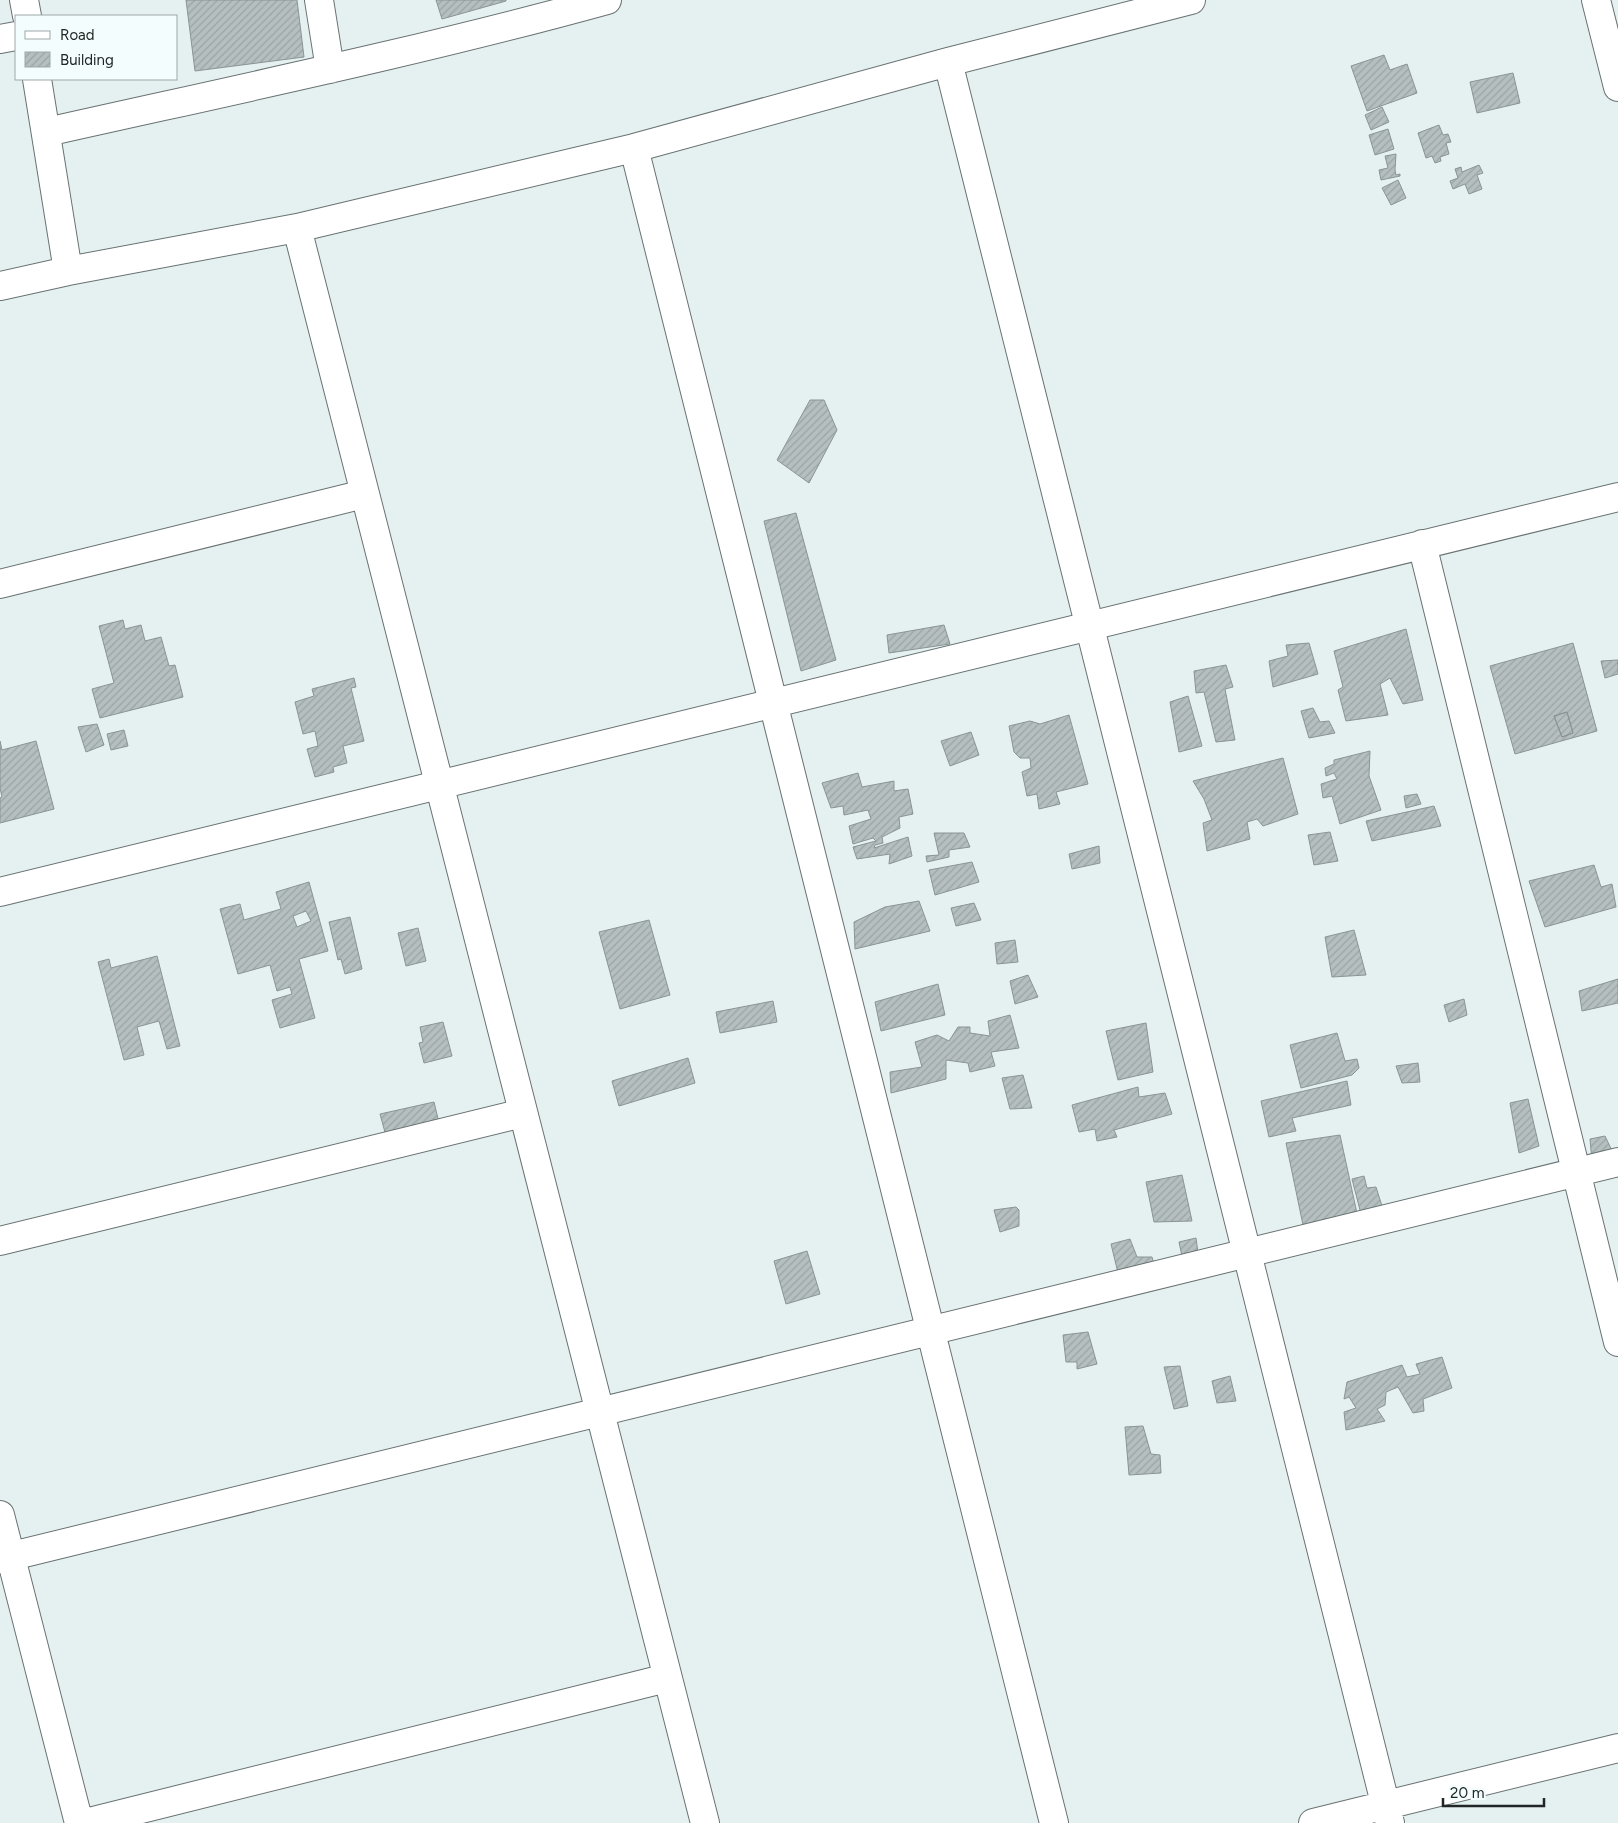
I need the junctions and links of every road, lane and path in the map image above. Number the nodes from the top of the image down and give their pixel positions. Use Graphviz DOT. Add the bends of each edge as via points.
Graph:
graph roads {
  1 [pos="24,0"];
  2 [pos="319,0"];
  3 [pos="607,0"];
  4 [pos="1191,0"];
  5 [pos="1596,0"];
  6 [pos="27,15"];
  7 [pos="15,36"];
  8 [pos="0,39"];
  9 [pos="948,62"];
  10 [pos="330,69"];
  11 [pos="38,80"];
  12 [pos="1618,86"];
  13 [pos="47,132"];
  14 [pos="634,148"];
  15 [pos="297,228"];
  16 [pos="68,271"];
  17 [pos="0,286"];
  18 [pos="364,494"];
  19 [pos="1618,497"];
  20 [pos="1422,544"];
  21 [pos="0,584"];
  22 [pos="1090,627"];
  23 [pos="774,704"];
  24 [pos="439,785"];
  25 [pos="0,892"];
  26 [pos="523,1112"];
  27 [pos="1618,1162"];
  28 [pos="1576,1172"];
  29 [pos="0,1241"];
  30 [pos="1247,1254"];
  31 [pos="931,1331"];
  32 [pos="1618,1342"];
  33 [pos="599,1413"];
  34 [pos="0,1515"];
  35 [pos="5,1557"];
  36 [pos="667,1678"];
  37 [pos="1618,1748"];
  38 [pos="1388,1814"];
  39 [pos="79,1823"];
  40 [pos="85,1823"];
  41 [pos="704,1823"];
  42 [pos="1054,1823"];
  43 [pos="1313,1823"];
  1 -- 6 [label="street"];
  2 -- 10 [label="street"];
  3 -- 10 [label="street"];
  4 -- 9 [label="street"];
  5 -- 12 [label="street"];
  7 -- 8 [label="street"];
  9 -- 14 [label="street"];
  9 -- 22 [label="street"];
  10 -- 13 [label="street"];
  11 -- 13 [label="street"];
  13 -- 16 [label="street"];
  14 -- 15 [label="street"];
  14 -- 23 [label="street"];
  15 -- 16 [label="street"];
  15 -- 18 [label="street"];
  16 -- 17 [label="street"];
  18 -- 21 [label="street"];
  18 -- 24 [label="street"];
  19 -- 20 [label="street"];
  20 -- 22 [label="street"];
  20 -- 28 [label="street"];
  22 -- 23 [label="street"];
  22 -- 30 [label="street"];
  23 -- 24 [label="street"];
  23 -- 31 [label="street"];
  24 -- 25 [label="street"];
  24 -- 26 [label="street"];
  26 -- 29 [label="street"];
  26 -- 33 [label="street"];
  27 -- 28 [label="street"];
  28 -- 30 [label="street"];
  28 -- 32 [label="street"];
  30 -- 31 [label="street"];
  30 -- 38 [label="street"];
  31 -- 33 [label="street"];
  31 -- 42 [label="street"];
  33 -- 35 [label="street"];
  33 -- 36 [label="street"];
  34 -- 35 [label="street"];
  35 -- 39 [label="street"];
  36 -- 40 [label="street"];
  36 -- 41 [label="street"];
  37 -- 38 [label="street"];
  38 -- 43 [label="street"];
}
